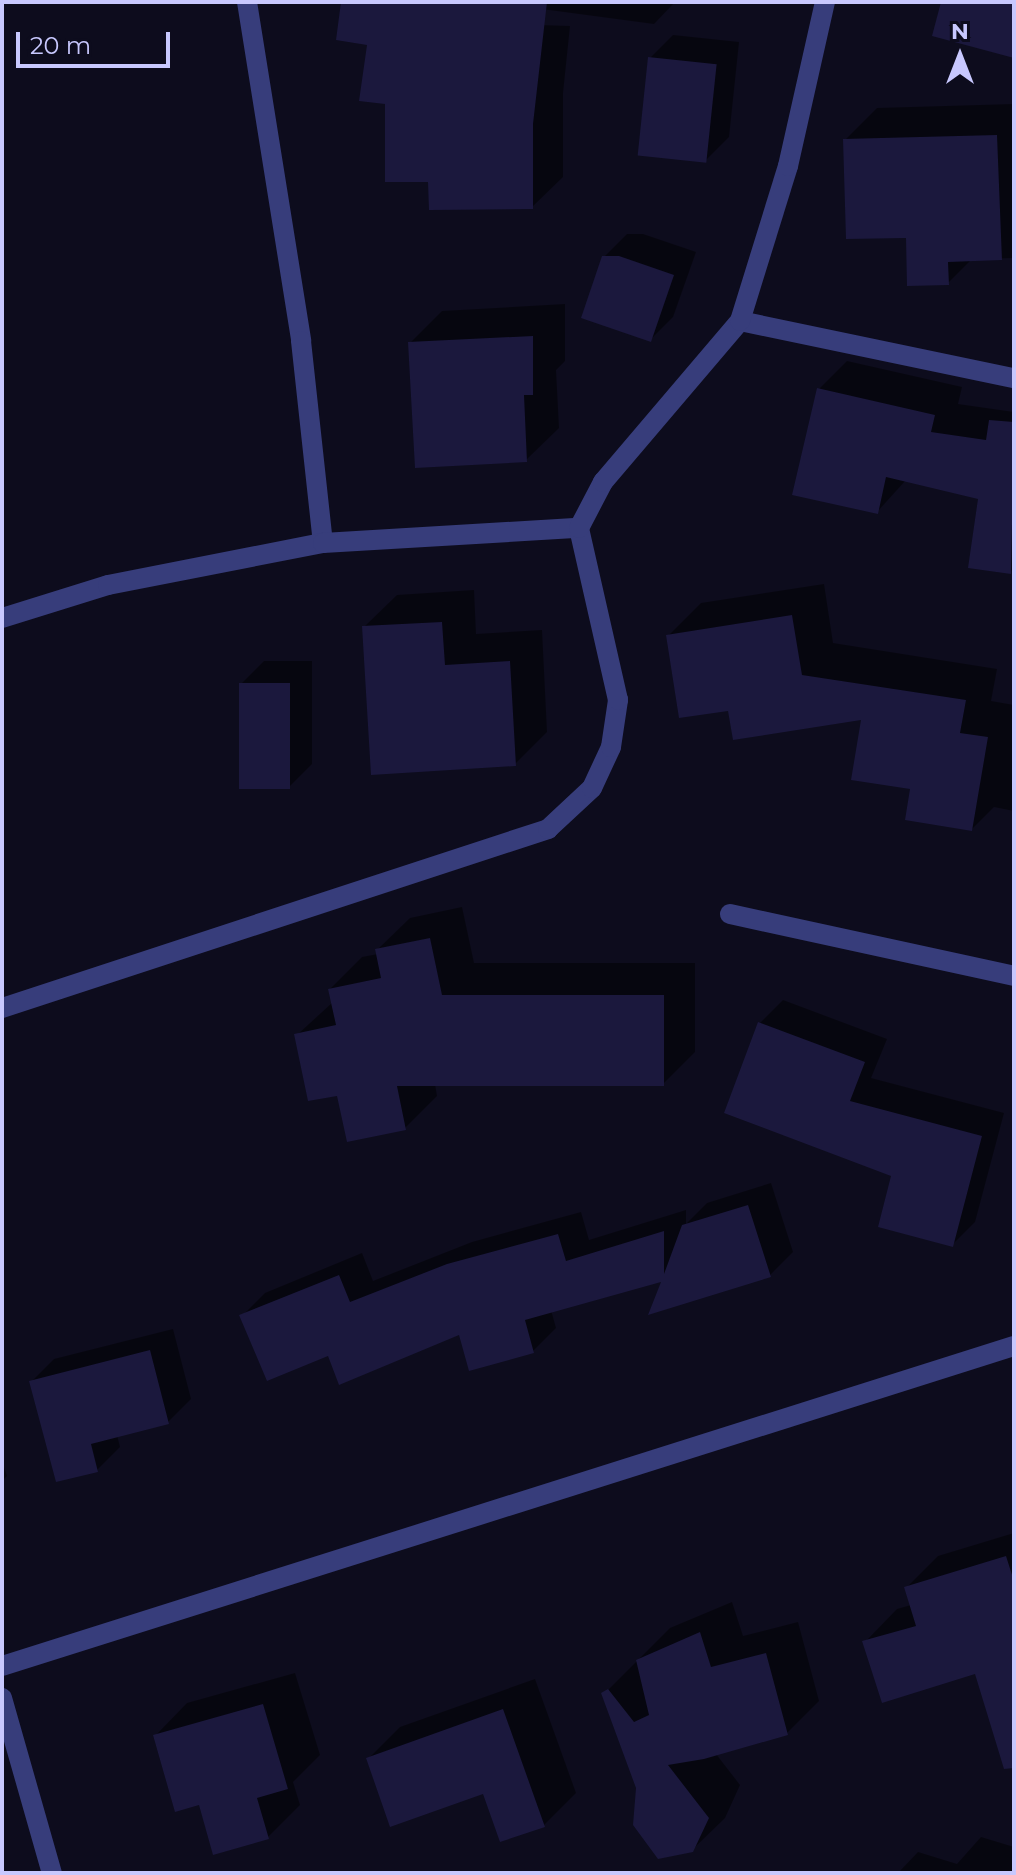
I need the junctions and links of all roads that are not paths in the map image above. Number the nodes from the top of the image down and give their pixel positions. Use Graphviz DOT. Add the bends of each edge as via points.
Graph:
graph roads {
  1 [pos="247,2"];
  2 [pos="825,2"];
  3 [pos="740,321"];
  4 [pos="1014,378"];
  5 [pos="579,528"];
  6 [pos="323,543"];
  7 [pos="2,618"];
  8 [pos="730,914"];
  9 [pos="1014,976"];
  10 [pos="2,1008"];
  11 [pos="1014,1346"];
  12 [pos="2,1666"];
  13 [pos="2,1698"];
  14 [pos="52,1873"];
  1 -- 6 [label="street" via="301,341"];
  2 -- 3 [label="street" via="788,166"];
  3 -- 4 [label="street"];
  3 -- 5 [label="street" via="603,482"];
  5 -- 6 [label="street"];
  5 -- 10 [label="street" via="618,700 611,747 592,788 548,829"];
  6 -- 7 [label="street" via="108,585"];
  8 -- 9 [label="street"];
  11 -- 12 [label="street"];
  13 -- 14 [label="street"];
}
